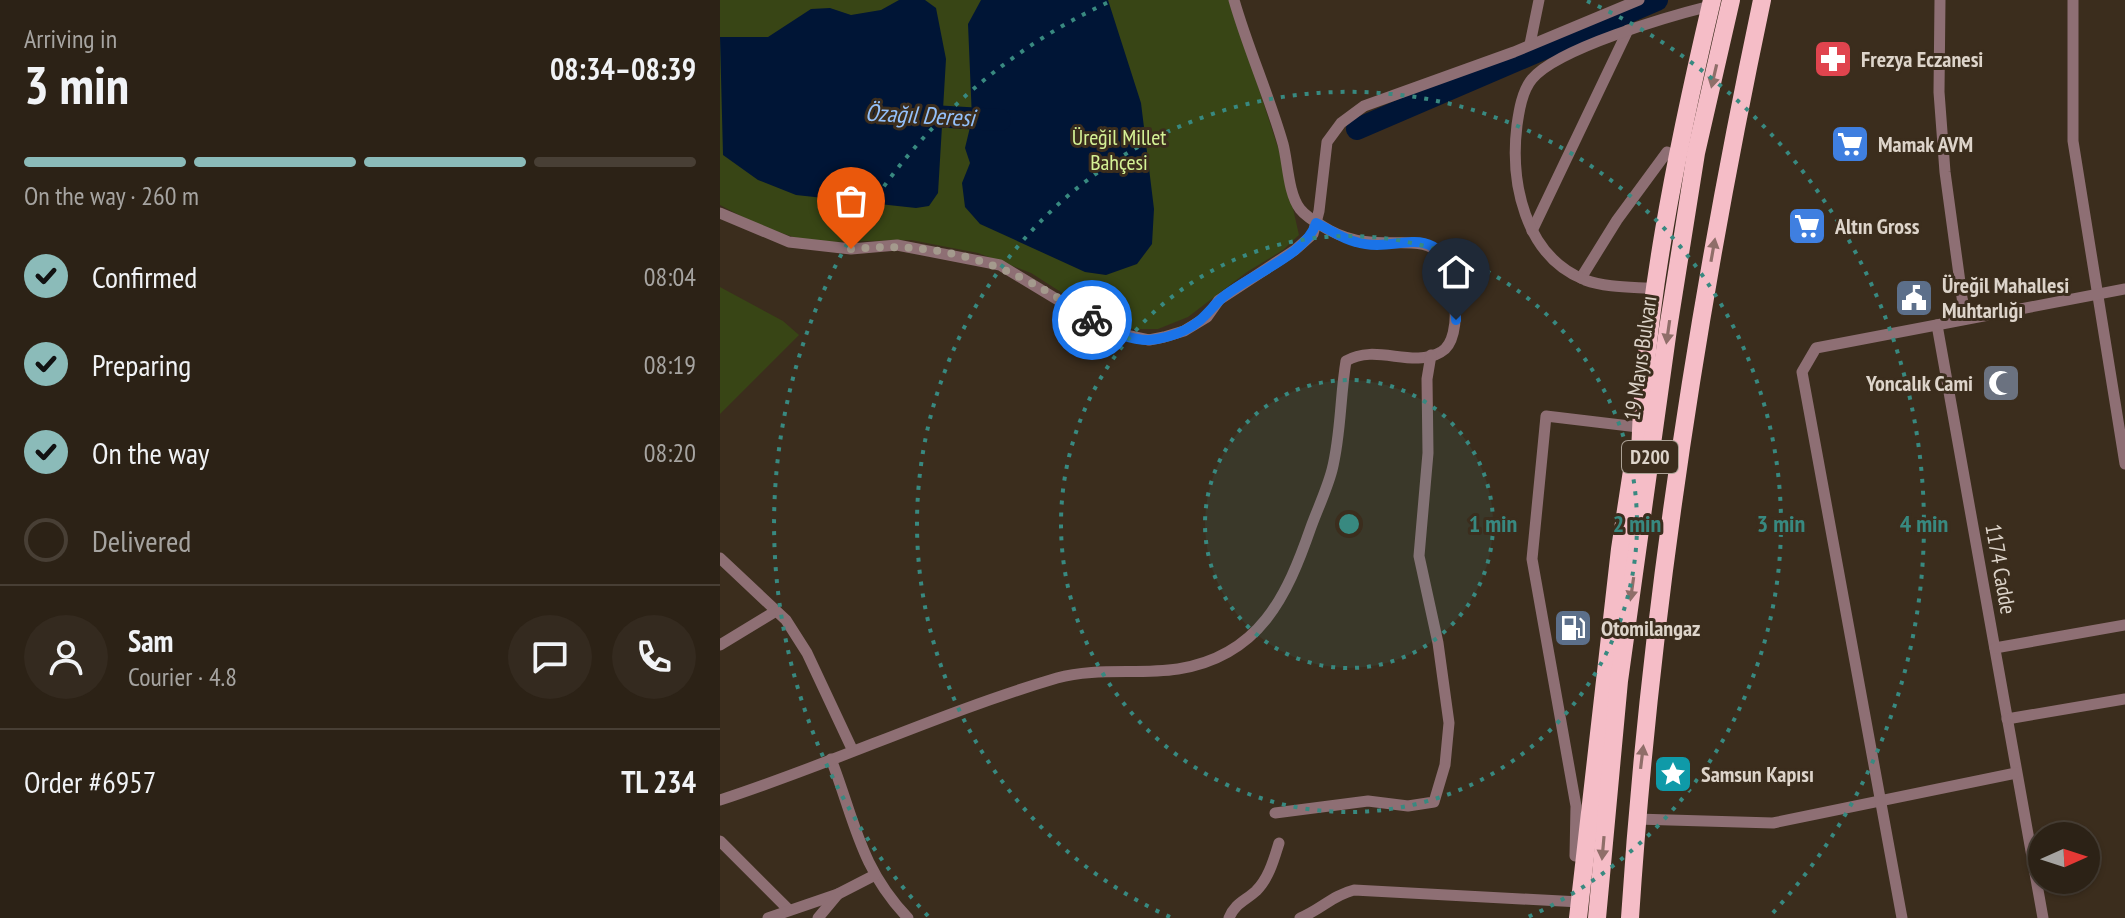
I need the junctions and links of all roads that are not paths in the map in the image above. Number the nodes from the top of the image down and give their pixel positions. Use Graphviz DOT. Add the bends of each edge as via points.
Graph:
graph roads {
  1 [pos="1234,0"];
  2 [pos="1539,0"];
  3 [pos="1639,0"];
  4 [pos="1731,0"];
  5 [pos="1762,0"];
  6 [pos="1940,0"];
  7 [pos="2073,0"];
  8 [pos="1711,3"];
  9 [pos="1628,30"];
  10 [pos="1530,44"];
  11 [pos="1667,152"];
  12 [pos="720,213"];
  13 [pos="1316,223"];
  14 [pos="1532,231"];
  15 [pos="1581,278"];
  16 [pos="1657,289"];
  17 [pos="2125,289"];
  18 [pos="2095,294"];
  19 [pos="1965,319"];
  20 [pos="1937,325"];
  21 [pos="1431,355"];
  22 [pos="1640,420"];
  23 [pos="2125,464"];
  24 [pos="1639,539"];
  25 [pos="720,558"];
  26 [pos="776,611"];
  27 [pos="2125,625"];
  28 [pos="720,645"];
  29 [pos="1995,648"];
  30 [pos="2125,699"];
  31 [pos="2007,719"];
  32 [pos="852,749"];
  33 [pos="831,759"];
  34 [pos="2016,773"];
  35 [pos="1880,798"];
  36 [pos="720,800"];
  37 [pos="1275,813"];
  38 [pos="1636,819"];
  39 [pos="720,841"];
  40 [pos="1279,843"];
  41 [pos="1575,856"];
  42 [pos="875,875"];
  43 [pos="838,894"];
  44 [pos="789,910"];
  45 [pos="1579,910"];
  46 [pos="768,918"];
  47 [pos="818,918"];
  48 [pos="908,918"];
  49 [pos="1229,918"];
  50 [pos="1302,918"];
  51 [pos="1597,918"];
  52 [pos="1630,918"];
  53 [pos="1902,918"];
  54 [pos="2043,918"];
  1 -- 13 [label="street" via="1297,202"];
  2 -- 10 [label="street"];
  3 -- 10 [label="street"];
  4 -- 24 [label="highway, 19 Mayıs Bulvarı / D200, one-way" via="1696,153"];
  38 -- 5 [label="highway, D200, one-way" via="1682,432 1730,149"];
  6 -- 19 [label="street" via="1945,172"];
  7 -- 18 [label="street" via="2073,141"];
  8 -- 9 [label="street"];
  8 -- 16 [label="highway"];
  9 -- 14 [label="street"];
  9 -- 14 [label="street" via="1532,78 1523,95 1513,160"];
  10 -- 13 [label="street" via="1364,106 1341,123 1327,142"];
  11 -- 15 [label="street"];
  12 -- 13 [label="street" via="789,242 851,249 897,245 1000,265 1111,332 1149,340 1184,331 1207,317 1219,300 1295,250 1313,234"];
  13 -- 21 [label="street" via="1356,242 1416,242 1444,256 1453,276 1456,320 1450,343"];
  14 -- 15 [label="street" via="1555,260"];
  15 -- 16 [label="street"];
  16 -- 22 [label="highway"];
  17 -- 18 [label="street"];
  18 -- 19 [label="street"];
  18 -- 23 [label="street"];
  19 -- 20 [label="street"];
  20 -- 29 [label="street, 1174 Cadde"];
  20 -- 35 [label="street" via="1816,348 1802,372"];
  21 -- 32 [label="street" via="1372,353 1346,361 1332,469 1291,585 1271,616 1246,638 1211,659 1179,669 1061,677"];
  21 -- 37 [label="street" via="1419,556 1449,723 1434,802 1408,806 1368,801"];
  22 -- 24 [label="highway"];
  22 -- 41 [label="street" via="1546,416 1532,559 1576,806"];
  22 -- 45 [label="highway"];
  24 -- 51 [label="highway, 19 Mayıs Bulvarı / D200, one-way" via="1619,681"];
  25 -- 26 [label="street"];
  26 -- 28 [label="street"];
  26 -- 32 [label="street" via="807,653"];
  27 -- 29 [label="street"];
  29 -- 31 [label="street, 1174 Cadde"];
  30 -- 31 [label="street"];
  31 -- 34 [label="street, 1174 Cadde"];
  32 -- 33 [label="street"];
  33 -- 36 [label="street"];
  33 -- 42 [label="street" via="863,856"];
  34 -- 35 [label="street"];
  34 -- 54 [label="street, 1174 Cadde"];
  35 -- 38 [label="street" via="1773,823"];
  35 -- 53 [label="street"];
  38 -- 52 [label="highway, D200"];
  39 -- 44 [label="street"];
  40 -- 49 [label="street" via="1269,873"];
  42 -- 43 [label="street"];
  42 -- 48 [label="street"];
  43 -- 44 [label="street"];
  43 -- 47 [label="street"];
  44 -- 46 [label="street"];
  45 -- 50 [label="street" via="1354,890 1337,894"];
}
